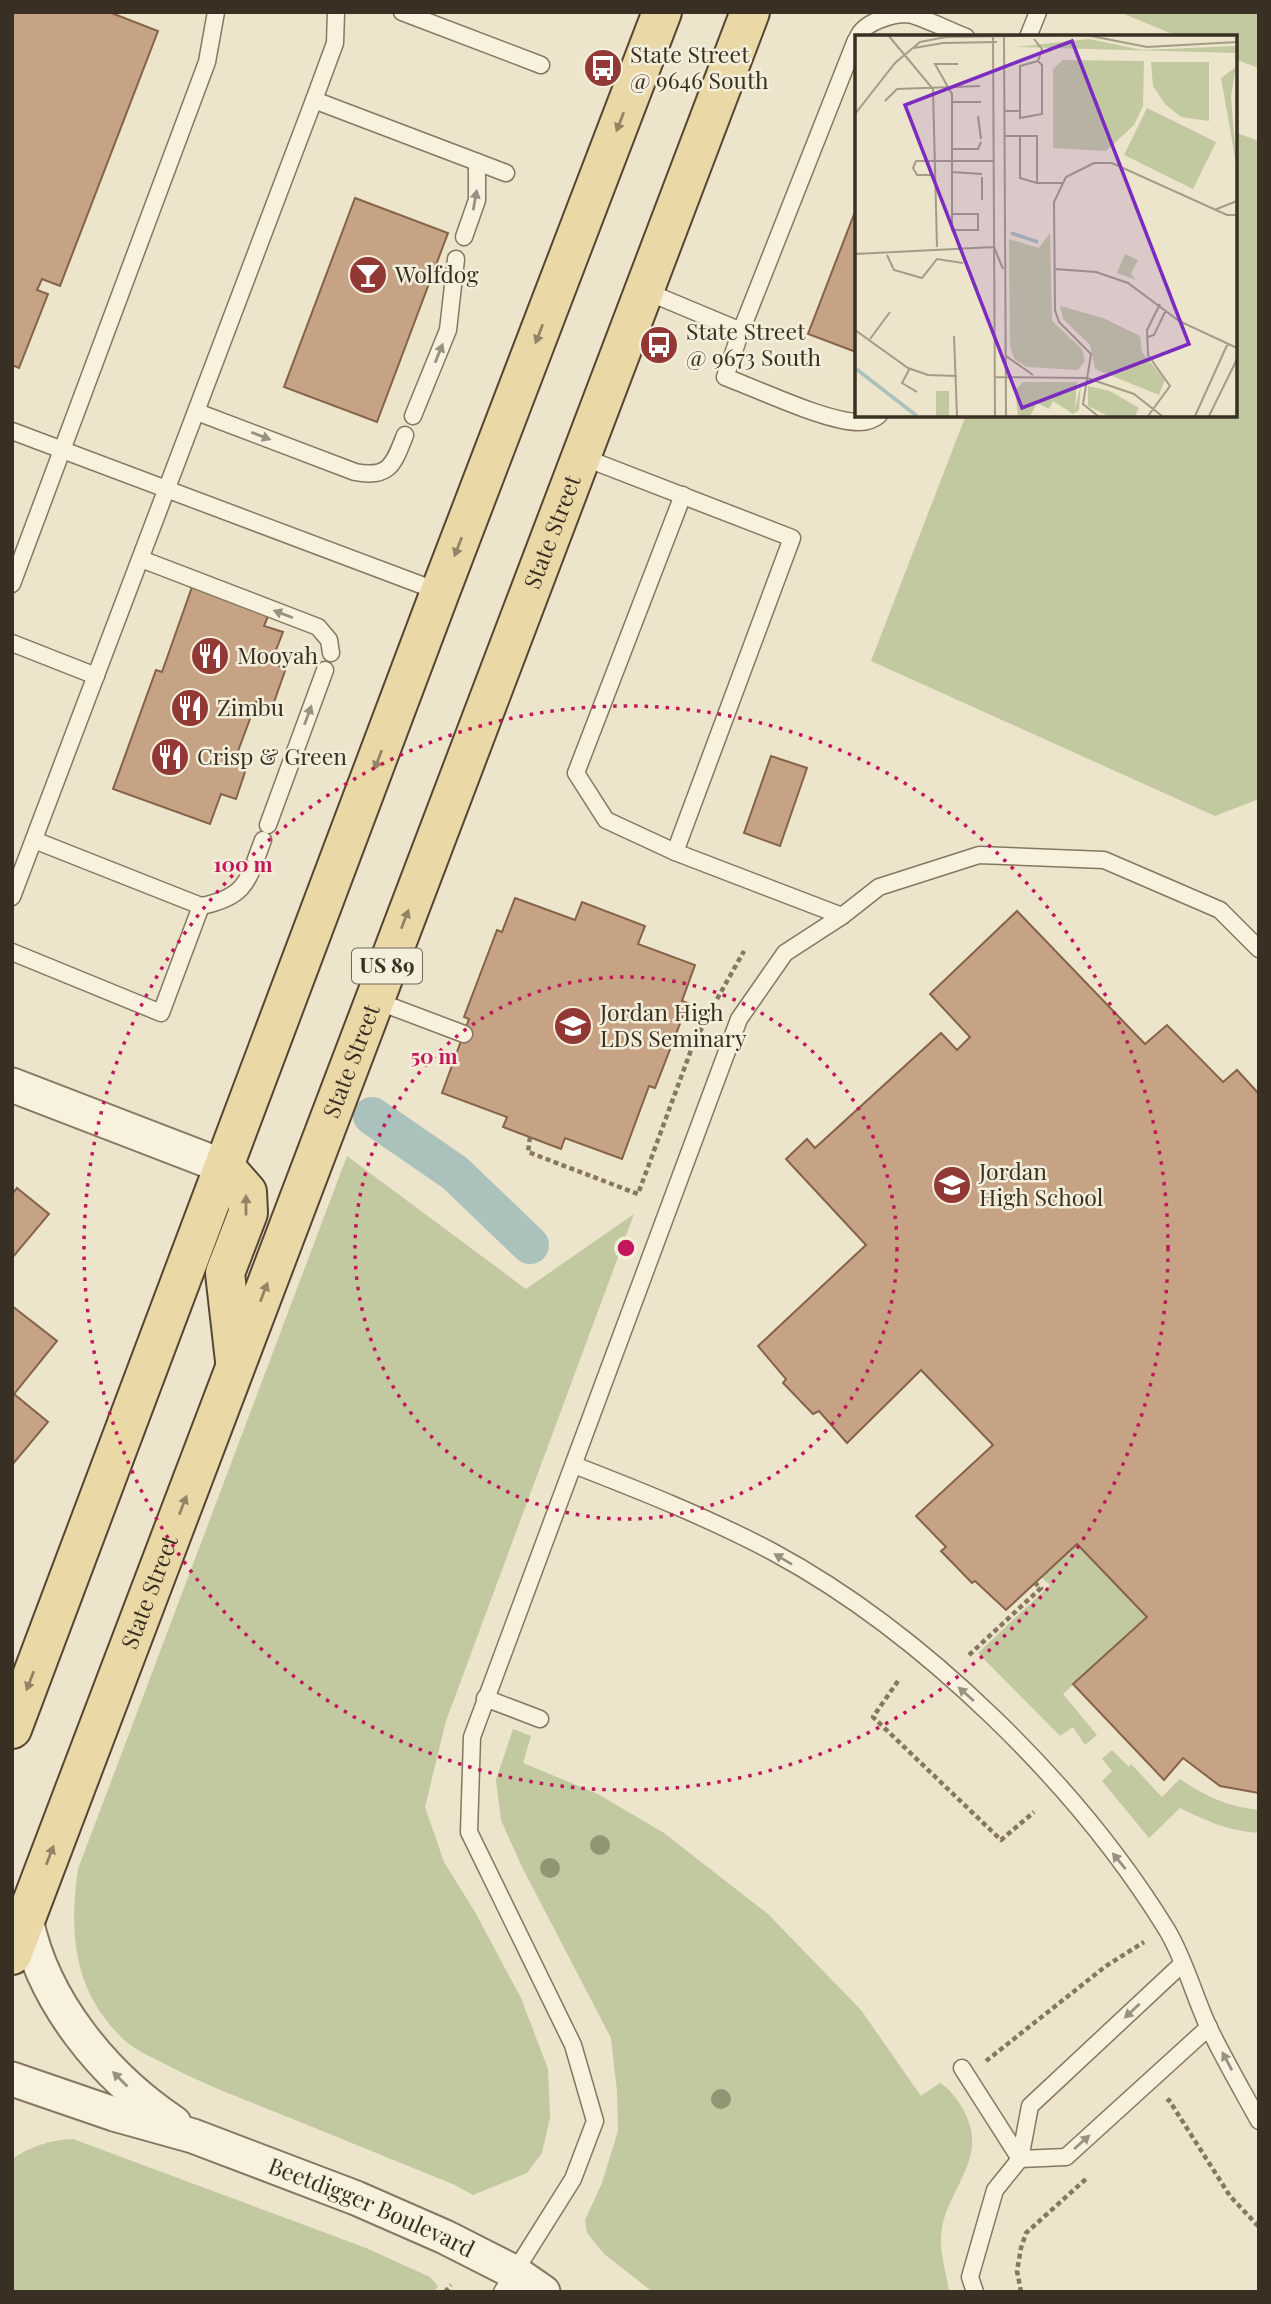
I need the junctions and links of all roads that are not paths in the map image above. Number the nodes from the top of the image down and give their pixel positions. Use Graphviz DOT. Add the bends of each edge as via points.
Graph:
graph roads {
  1 [pos="216,12"];
  2 [pos="337,12"];
  3 [pos="402,12"];
  4 [pos="662,12"];
  5 [pos="750,12"];
  6 [pos="1038,12"];
  7 [pos="858,35"];
  8 [pos="961,35"];
  9 [pos="1029,35"];
  10 [pos="855,44"];
  11 [pos="541,65"];
  12 [pos="314,100"];
  13 [pos="477,162"];
  14 [pos="506,173"];
  15 [pos="464,237"];
  16 [pos="456,259"];
  17 [pos="643,290"];
  18 [pos="741,331"];
  19 [pos="197,412"];
  20 [pos="413,416"];
  21 [pos="878,416"];
  22 [pos="12,431"];
  23 [pos="405,435"];
  24 [pos="63,450"];
  25 [pos="580,456"];
  26 [pos="167,489"];
  27 [pos="683,495"];
  28 [pos="20,539"];
  29 [pos="141,559"];
  30 [pos="12,584"];
  31 [pos="440,592"];
  32 [pos="12,643"];
  33 [pos="331,653"];
  34 [pos="325,670"];
  35 [pos="96,676"];
  36 [pos="34,840"];
  37 [pos="675,852"];
  38 [pos="12,897"];
  39 [pos="201,906"];
  40 [pos="842,916"];
  41 [pos="1259,949"];
  42 [pos="12,952"];
  43 [pos="374,1000"];
  44 [pos="464,1034"];
  45 [pos="12,1085"];
  46 [pos="225,1167"];
  47 [pos="235,1366"];
  48 [pos="574,1465"];
  49 [pos="485,1698"];
  50 [pos="540,1719"];
  51 [pos="12,1729"];
  52 [pos="26,1919"];
  53 [pos="12,1955"];
  54 [pos="1182,1964"];
  55 [pos="1209,2027"];
  56 [pos="965,2071"];
  57 [pos="12,2079"];
  58 [pos="1259,2121"];
  59 [pos="193,2136"];
  60 [pos="1020,2159"];
  61 [pos="508,2282"];
  62 [pos="543,2292"];
  63 [pos="975,2292"];
  1 -- 24 [label="lane" via="207,62"];
  2 -- 12 [label="lane" via="335,43"];
  3 -- 11 [label="lane"];
  4 -- 31 [label="main road, one-way"];
  5 -- 17 [label="main road, State Street / US 89"];
  6 -- 9 [label="lane"];
  7 -- 8 [label="lane" via="879,20 908,14"];
  10 -- 18 [label="lane"];
  12 -- 13 [label="lane"];
  12 -- 19 [label="lane"];
  13 -- 14 [label="lane"];
  15 -- 13 [label="lane, one-way" via="477,200"];
  20 -- 16 [label="lane, one-way" via="448,330"];
  17 -- 18 [label="lane"];
  17 -- 25 [label="main road, State Street / US 89"];
  18 -- 21 [label="lane" via="725,377 829,416 858,422"];
  19 -- 23 [label="lane, one-way" via="371,475 393,463"];
  19 -- 26 [label="lane"];
  22 -- 24 [label="lane"];
  24 -- 26 [label="lane"];
  24 -- 28 [label="lane"];
  25 -- 27 [label="lane"];
  43 -- 25 [label="main road, State Street / US 89, one-way"];
  26 -- 29 [label="lane"];
  26 -- 31 [label="lane"];
  27 -- 37 [label="lane" via="576,773 606,820"];
  27 -- 37 [label="lane" via="792,538"];
  28 -- 30 [label="lane"];
  33 -- 29 [label="lane, one-way" via="329,640 318,627"];
  29 -- 35 [label="lane"];
  31 -- 46 [label="main road, one-way"];
  32 -- 35 [label="lane"];
  39 -- 34 [label="lane, one-way" via="238,893 249,876"];
  35 -- 36 [label="lane"];
  36 -- 38 [label="lane"];
  36 -- 39 [label="lane"];
  37 -- 40 [label="lane"];
  39 -- 42 [label="lane" via="161,1013"];
  40 -- 41 [label="lane" via="878,887 979,855 1104,860 1220,910"];
  40 -- 48 [label="lane" via="786,953 739,1019"];
  43 -- 44 [label="lane"];
  47 -- 43 [label="main road, State Street / US 89, one-way"];
  45 -- 46 [label="street"];
  47 -- 46 [label="main road, one-way" via="225,1273 248,1213 247,1192"];
  46 -- 51 [label="main road, one-way"];
  52 -- 47 [label="main road, State Street / US 89, one-way"];
  48 -- 49 [label="lane"];
  54 -- 48 [label="lane, one-way" via="1167,1930 1136,1883 1070,1800 1025,1749 910,1645 775,1553"];
  49 -- 50 [label="lane"];
  49 -- 61 [label="lane" via="472,1737 469,1832 573,2045 595,2121 573,2179"];
  52 -- 53 [label="main road, State Street / US 89"];
  59 -- 52 [label="street, Beetdigger Boulevard, one-way" via="141,2099 89,2044 39,1967"];
  54 -- 55 [label="lane"];
  54 -- 60 [label="lane, one-way" via="1030,2106"];
  58 -- 55 [label="lane, one-way"];
  60 -- 55 [label="lane, one-way" via="1066,2157"];
  56 -- 60 [label="lane"];
  57 -- 59 [label="street, Beetdigger Boulevard"];
  59 -- 61 [label="street, Beetdigger Boulevard" via="445,2237"];
  60 -- 63 [label="lane" via="995,2190 970,2277"];
  61 -- 62 [label="street, Beetdigger Boulevard"];
}
